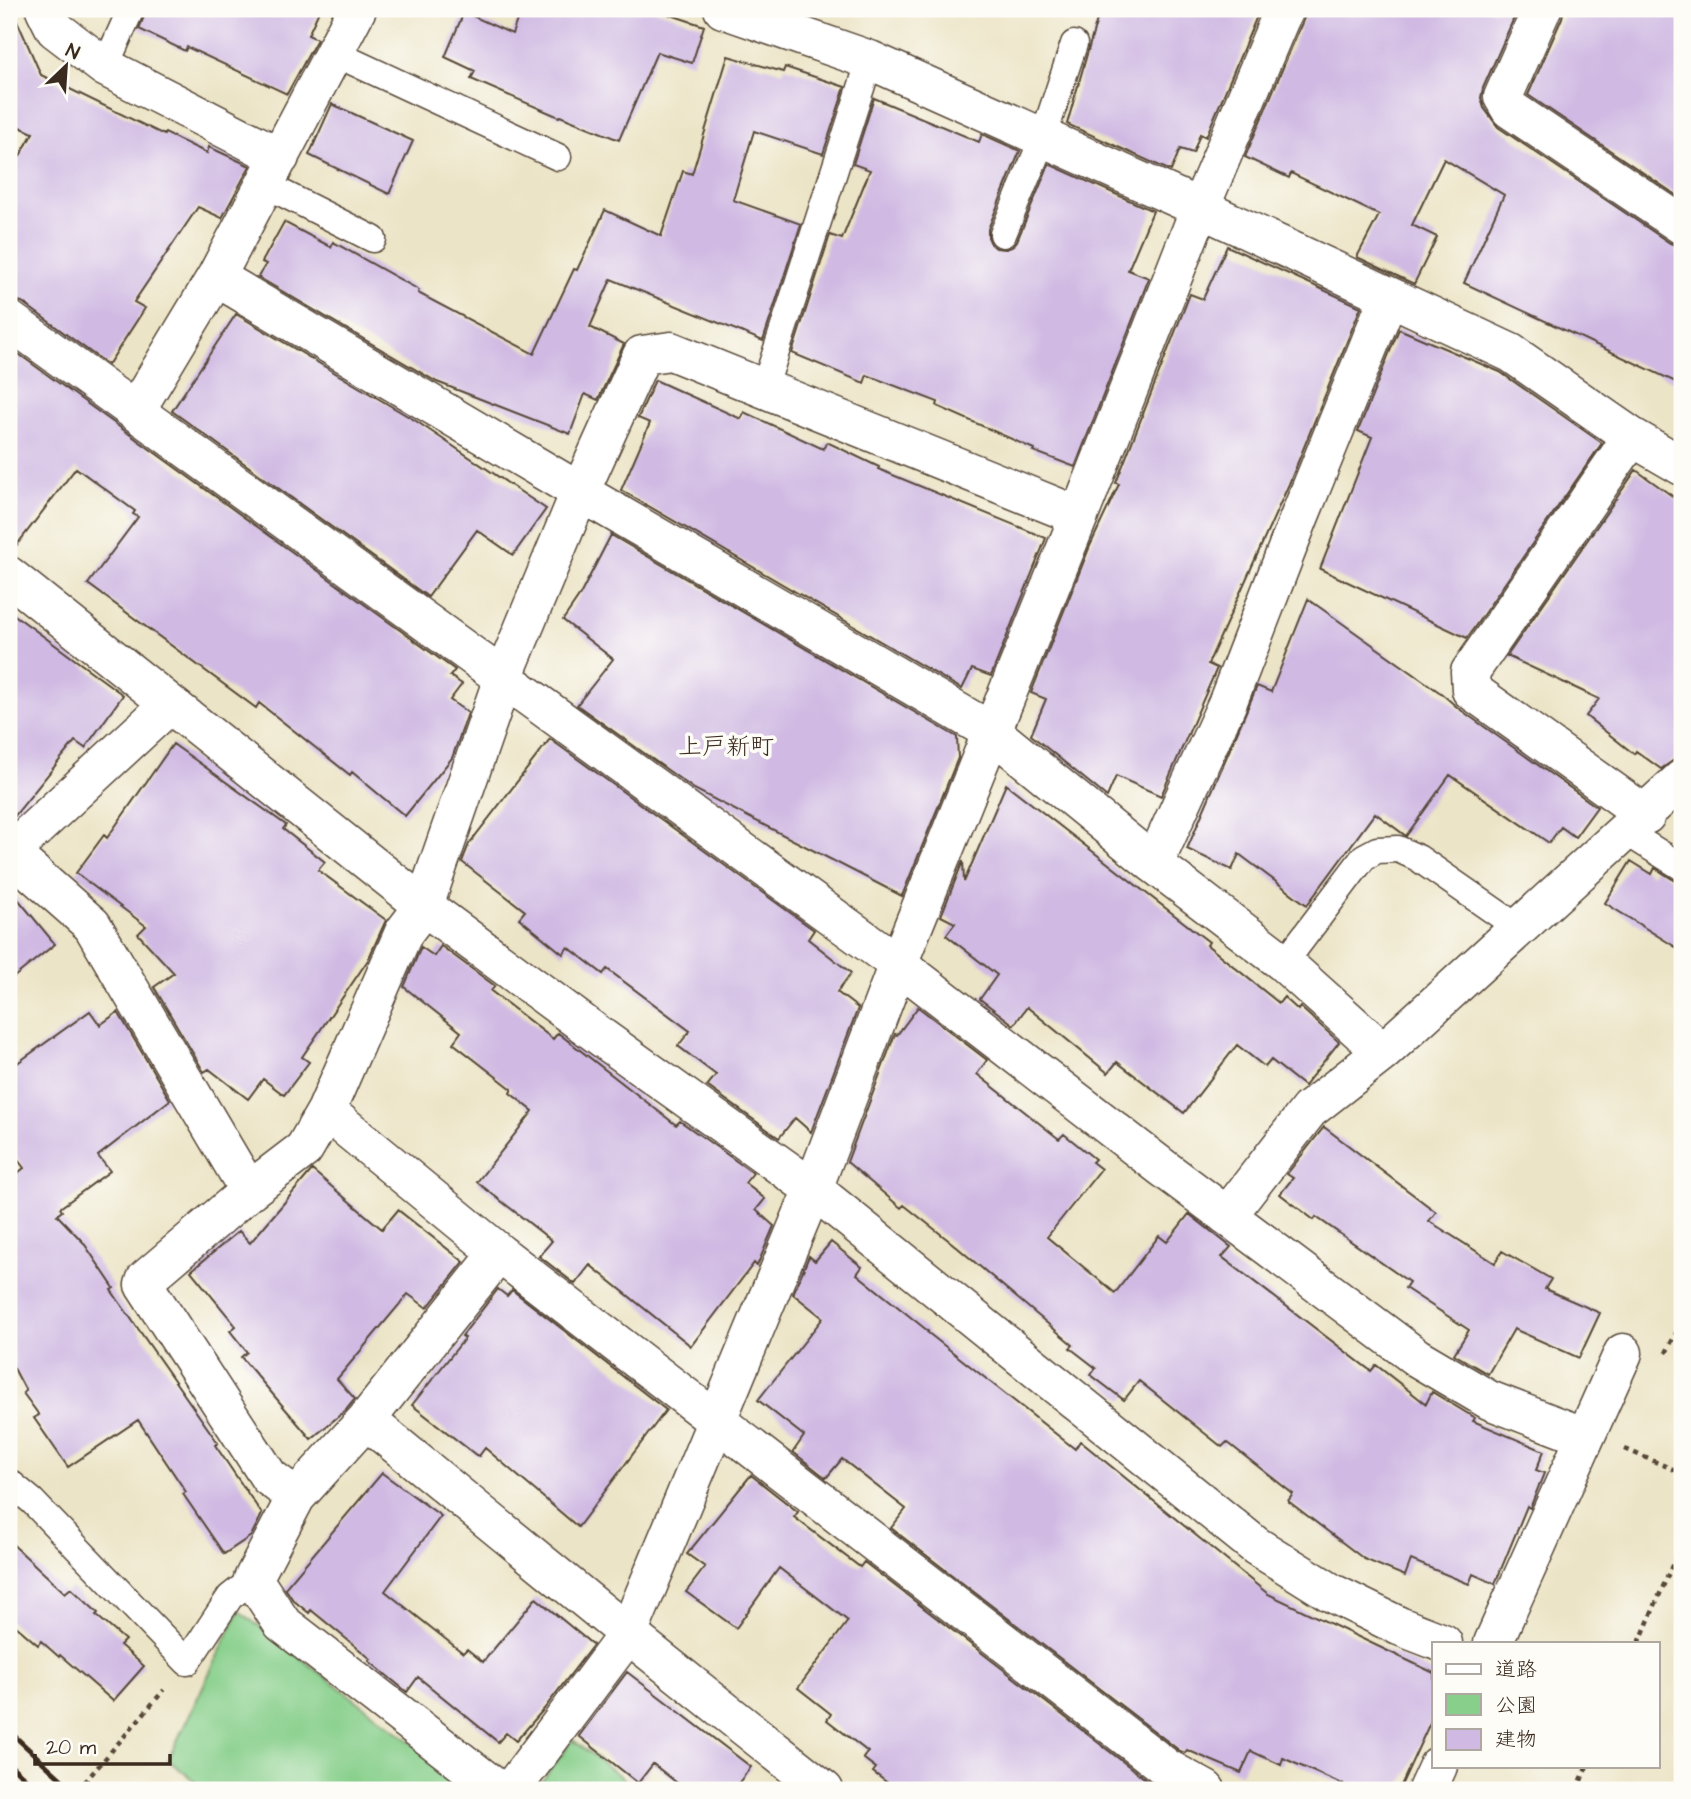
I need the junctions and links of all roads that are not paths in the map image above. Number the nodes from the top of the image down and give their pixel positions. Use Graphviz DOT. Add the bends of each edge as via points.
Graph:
graph roads {
  1 [pos="45,9"];
  2 [pos="131,9"];
  3 [pos="357,9"];
  4 [pos="723,9"];
  5 [pos="1284,9"];
  6 [pos="1542,9"];
  7 [pos="1074,44"];
  8 [pos="334,53"];
  9 [pos="870,60"];
  10 [pos="105,67"];
  11 [pos="1042,138"];
  12 [pos="558,157"];
  13 [pos="272,170"];
  14 [pos="1200,208"];
  15 [pos="1682,225"];
  16 [pos="1003,234"];
  17 [pos="373,239"];
  18 [pos="216,277"];
  19 [pos="1388,296"];
  20 [pos="9,320"];
  21 [pos="764,389"];
  22 [pos="136,410"];
  23 [pos="1632,437"];
  24 [pos="1682,466"];
  25 [pos="580,492"];
  26 [pos="1079,516"];
  27 [pos="9,576"];
  28 [pos="503,678"];
  29 [pos="170,704"];
  30 [pos="992,732"];
  31 [pos="1682,779"];
  32 [pos="1636,823"];
  33 [pos="9,852"];
  34 [pos="1154,864"];
  35 [pos="1682,867"];
  36 [pos="424,906"];
  37 [pos="1520,929"];
  38 [pos="1284,963"];
  39 [pos="898,964"];
  40 [pos="1383,1052"];
  41 [pos="326,1111"];
  42 [pos="813,1189"];
  43 [pos="249,1191"];
  44 [pos="1227,1216"];
  45 [pos="499,1253"];
  46 [pos="1623,1353"];
  47 [pos="366,1420"];
  48 [pos="718,1423"];
  49 [pos="1585,1437"];
  50 [pos="9,1482"];
  51 [pos="296,1497"];
  52 [pos="253,1579"];
  53 [pos="628,1634"];
  54 [pos="1440,1642"];
  55 [pos="1493,1642"];
  56 [pos="1437,1768"];
  57 [pos="498,1790"];
  58 [pos="511,1790"];
  59 [pos="824,1790"];
  60 [pos="1206,1790"];
  61 [pos="1427,1790"];
  1 -- 10 [label="street" via="55,29"];
  2 -- 10 [label="lane"];
  3 -- 8 [label="street"];
  4 -- 9 [label="street"];
  5 -- 14 [label="street"];
  6 -- 15 [label="street" via="1503,97 1510,109"];
  7 -- 11 [label="lane"];
  8 -- 12 [label="lane"];
  8 -- 13 [label="street"];
  9 -- 11 [label="street"];
  9 -- 21 [label="lane"];
  10 -- 13 [label="street"];
  11 -- 14 [label="street"];
  11 -- 16 [label="lane"];
  13 -- 17 [label="lane"];
  13 -- 18 [label="street"];
  14 -- 19 [label="street"];
  14 -- 26 [label="street"];
  18 -- 22 [label="street"];
  18 -- 25 [label="street"];
  19 -- 23 [label="street" via="1511,354"];
  19 -- 34 [label="street" via="1227,704"];
  20 -- 22 [label="street"];
  21 -- 25 [label="street" via="671,351 642,355"];
  21 -- 26 [label="street"];
  22 -- 28 [label="street"];
  23 -- 24 [label="street"];
  23 -- 32 [label="street" via="1470,672 1471,690"];
  25 -- 28 [label="street"];
  25 -- 30 [label="street"];
  26 -- 30 [label="street"];
  27 -- 29 [label="street"];
  28 -- 36 [label="street"];
  28 -- 39 [label="street"];
  29 -- 33 [label="street"];
  29 -- 36 [label="street"];
  30 -- 34 [label="street"];
  30 -- 39 [label="street"];
  31 -- 32 [label="street"];
  32 -- 35 [label="lane"];
  32 -- 37 [label="street"];
  33 -- 43 [label="street" via="92,925"];
  34 -- 38 [label="street"];
  36 -- 41 [label="street" via="404,932"];
  36 -- 42 [label="street"];
  37 -- 38 [label="lane" via="1419,858 1398,849 1377,850 1363,857"];
  37 -- 40 [label="street"];
  38 -- 40 [label="street"];
  39 -- 42 [label="street"];
  39 -- 44 [label="street"];
  40 -- 44 [label="street" via="1309,1110"];
  41 -- 43 [label="street" via="304,1149"];
  41 -- 45 [label="street"];
  42 -- 48 [label="street"];
  42 -- 54 [label="street" via="1256,1546 1330,1592"];
  43 -- 51 [label="street" via="144,1285 269,1477"];
  44 -- 49 [label="street" via="1416,1357 1489,1400"];
  45 -- 47 [label="street"];
  45 -- 48 [label="street"];
  46 -- 49 [label="street"];
  47 -- 51 [label="street"];
  47 -- 53 [label="street"];
  48 -- 53 [label="street"];
  48 -- 60 [label="street" via="1168,1769"];
  49 -- 55 [label="street"];
  50 -- 52 [label="lane" via="187,1662 230,1597"];
  51 -- 52 [label="street"];
  52 -- 57 [label="street" via="282,1623"];
  53 -- 58 [label="street"];
  53 -- 59 [label="street"];
  56 -- 61 [label="street"];
}
